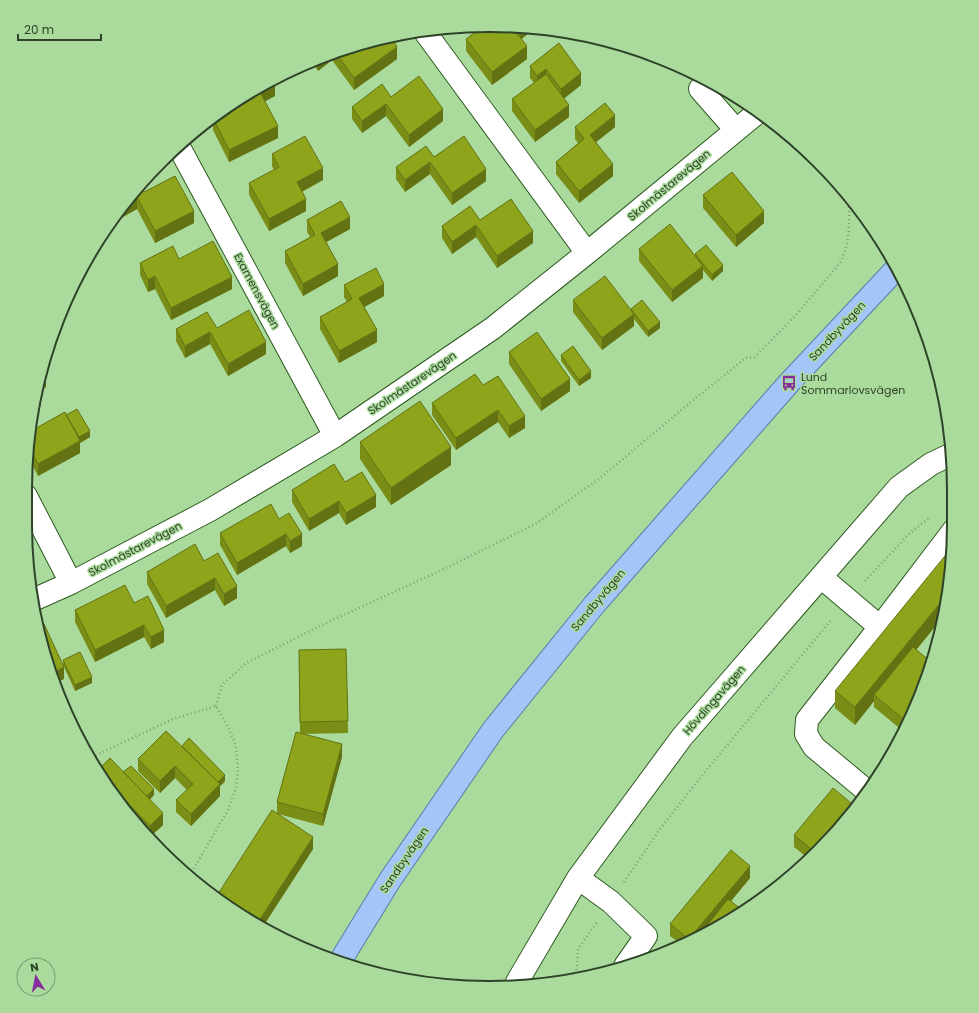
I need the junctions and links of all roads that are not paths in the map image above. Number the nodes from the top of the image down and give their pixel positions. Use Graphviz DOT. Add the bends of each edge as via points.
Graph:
graph roads {
  1 [pos="428,36"];
  2 [pos="704,85"];
  3 [pos="753,116"];
  4 [pos="736,130"];
  5 [pos="182,152"];
  6 [pos="587,253"];
  7 [pos="892,272"];
  8 [pos="334,436"];
  9 [pos="946,457"];
  10 [pos="32,507"];
  11 [pos="946,540"];
  12 [pos="821,577"];
  13 [pos="72,583"];
  14 [pos="38,597"];
  15 [pos="880,627"];
  16 [pos="863,788"];
  17 [pos="578,878"];
  18 [pos="343,957"];
  19 [pos="630,959"];
  20 [pos="518,980"];
  1 -- 6 [label="street"];
  2 -- 4 [label="street" via="700,89"];
  3 -- 4 [label="street, Skolmästarevägen"];
  4 -- 6 [label="street, Skolmästarevägen"];
  5 -- 8 [label="street, Examensvägen"];
  6 -- 8 [label="street, Skolmästarevägen" via="493,328"];
  7 -- 18 [label="main road, Sandbyvägen" via="789,383 594,605 493,730 390,880"];
  8 -- 13 [label="street, Skolmästarevägen" via="210,510"];
  9 -- 12 [label="street, Hövdingavägen" via="899,487"];
  10 -- 13 [label="street"];
  11 -- 15 [label="street"];
  12 -- 15 [label="street"];
  12 -- 17 [label="street, Hövdingavägen" via="682,737"];
  13 -- 14 [label="street, Skolmästarevägen"];
  15 -- 16 [label="street" via="806,720 806,734 814,747"];
  17 -- 19 [label="street" via="610,902 646,936"];
  17 -- 20 [label="street, Hövdingavägen"];
}
